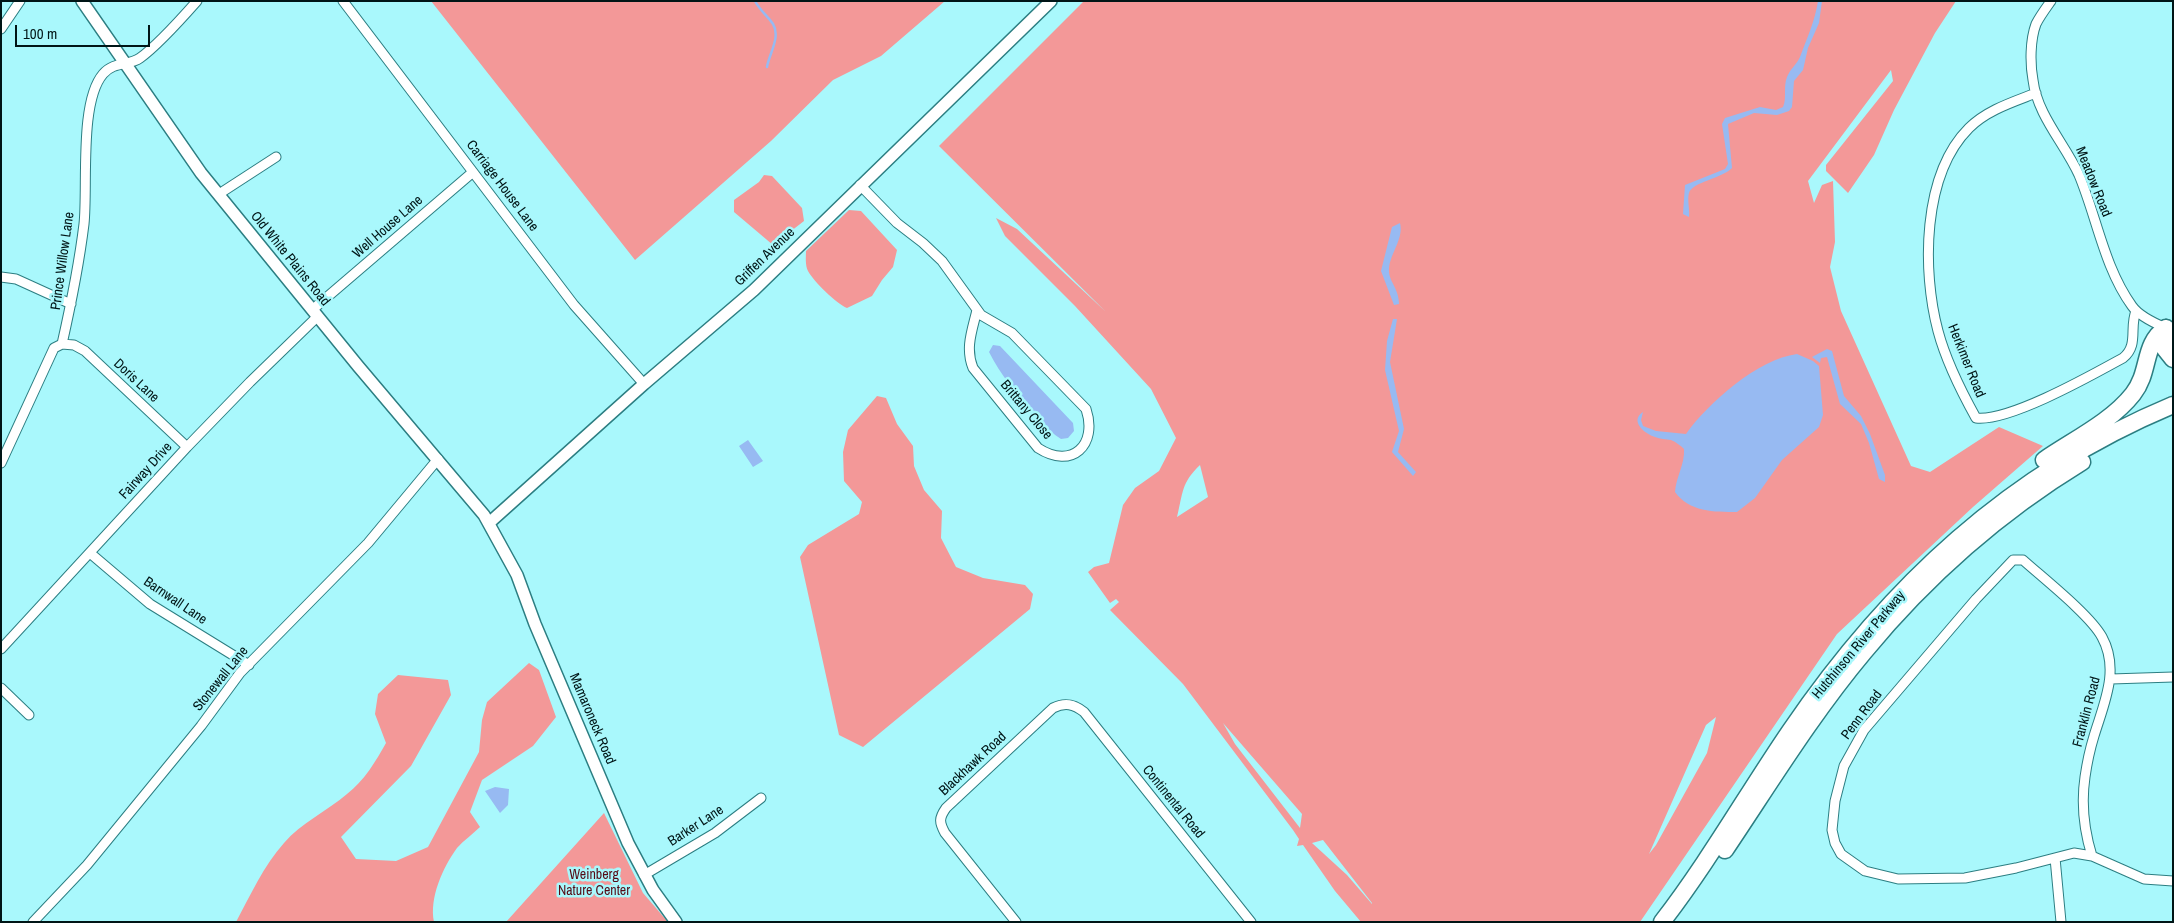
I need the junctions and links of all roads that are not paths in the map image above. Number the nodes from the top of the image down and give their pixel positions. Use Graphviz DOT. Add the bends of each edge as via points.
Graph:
graph roads {
  1 [pos="20,1"];
  2 [pos="82,1"];
  3 [pos="197,1"];
  4 [pos="343,1"];
  5 [pos="1051,1"];
  6 [pos="2051,1"];
  7 [pos="1,29"];
  8 [pos="124,62"];
  9 [pos="2036,93"];
  10 [pos="276,156"];
  11 [pos="474,172"];
  12 [pos="860,185"];
  13 [pos="219,194"];
  14 [pos="1,277"];
  15 [pos="71,304"];
  16 [pos="317,310"];
  17 [pos="977,310"];
  18 [pos="2136,311"];
  19 [pos="2170,328"];
  20 [pos="62,344"];
  21 [pos="2173,359"];
  22 [pos="644,384"];
  23 [pos="2173,406"];
  24 [pos="2173,417"];
  25 [pos="187,447"];
  26 [pos="438,460"];
  27 [pos="1,463"];
  28 [pos="489,523"];
  29 [pos="90,553"];
  30 [pos="2013,560"];
  31 [pos="1891,604"];
  32 [pos="1,649"];
  33 [pos="249,664"];
  34 [pos="2173,677"];
  35 [pos="2111,679"];
  36 [pos="1,688"];
  37 [pos="1070,704"];
  38 [pos="29,715"];
  39 [pos="761,798"];
  40 [pos="2092,856"];
  41 [pos="2055,858"];
  42 [pos="644,875"];
  43 [pos="2173,881"];
  44 [pos="33,922"];
  45 [pos="676,922"];
  46 [pos="1016,922"];
  47 [pos="1251,922"];
  48 [pos="1662,922"];
  49 [pos="1676,922"];
  50 [pos="2061,922"];
  1 -- 7 [label="street"];
  2 -- 8 [label="street, Old White Plains Road"];
  3 -- 8 [label="street" via="141,57"];
  4 -- 11 [label="street, Carriage House Lane"];
  5 -- 12 [label="street, Griffen Avenue"];
  6 -- 9 [label="street, Meadow Road" via="2036,24 2033,36"];
  8 -- 13 [label="street, Old White Plains Road"];
  8 -- 15 [label="street, Prince Willow Lane" via="101,75 91,101 84,220"];
  9 -- 18 [label="street, Meadow Road" via="2050,126 2079,176 2116,277"];
  9 -- 18 [label="street, Herkimer Road" via="1982,117 1951,150 1936,194 1928,232 1932,306 1938,331 1976,418 1996,416 2030,404 2129,354"];
  10 -- 13 [label="street"];
  11 -- 16 [label="street, Well House Lane"];
  11 -- 22 [label="street, Carriage House Lane" via="574,305"];
  12 -- 17 [label="street, Brittany Close" via="897,224 942,261"];
  12 -- 22 [label="street, Griffen Avenue" via="754,290"];
  13 -- 16 [label="street, Old White Plains Road"];
  14 -- 15 [label="street" via="16,279"];
  15 -- 20 [label="street, Prince Willow Lane"];
  16 -- 25 [label="street, Fairway Drive"];
  16 -- 26 [label="street, Old White Plains Road"];
  17 -- 17 [label="street, Brittany Close" via="1012,332 1086,409 1090,434 1076,453 1050,456 1038,448 973,368 968,346"];
  18 -- 19 [label="street, Meadow Road"];
  19 -- 21 [label="highway" via="2165,349"];
  19 -- 31 [label="highway" via="2157,334 2151,342 2141,379 2126,402 2010,486 1943,548"];
  20 -- 25 [label="street, Doris Lane" via="74,345 85,351"];
  20 -- 27 [label="street, Prince Willow Lane" via="54,348"];
  22 -- 28 [label="street, Griffen Avenue"];
  23 -- 31 [label="highway, Hutchinson River Parkway" via="2114,432 2028,483 1956,541"];
  24 -- 49 [label="highway, Hutchinson River Parkway" via="2096,454 2034,492 1932,578 1838,684"];
  25 -- 29 [label="street, Fairway Drive"];
  26 -- 28 [label="street, Old White Plains Road"];
  26 -- 33 [label="street, Stonewall Lane" via="368,543"];
  28 -- 42 [label="street, Mamaroneck Road" via="517,574 609,799"];
  29 -- 32 [label="street, Fairway Drive"];
  29 -- 33 [label="street, Barnwall Lane" via="150,604"];
  30 -- 35 [label="street, Franklin Road" via="2023,560 2083,614 2101,635 2111,663"];
  30 -- 41 [label="street, Penn Road" via="1864,730 1844,766 1832,830 1841,854 1865,871 1898,879 1965,878"];
  31 -- 48 [label="highway, Hutchinson River Parkway" via="1795,723"];
  33 -- 44 [label="street, Stonewall Lane" via="87,865"];
  34 -- 35 [label="street"];
  35 -- 40 [label="street, Franklin Road" via="2084,778 2083,817"];
  36 -- 38 [label="street"];
  37 -- 46 [label="street, Blackhawk Road" via="1053,708 946,808 940,823"];
  37 -- 47 [label="street, Continental Road" via="1084,712"];
  39 -- 42 [label="street, Barker Lane" via="715,833"];
  40 -- 41 [label="street, Penn Road" via="2074,853"];
  40 -- 43 [label="street" via="2144,879"];
  41 -- 50 [label="street"];
  42 -- 45 [label="street, Mamaroneck Road"];
}
